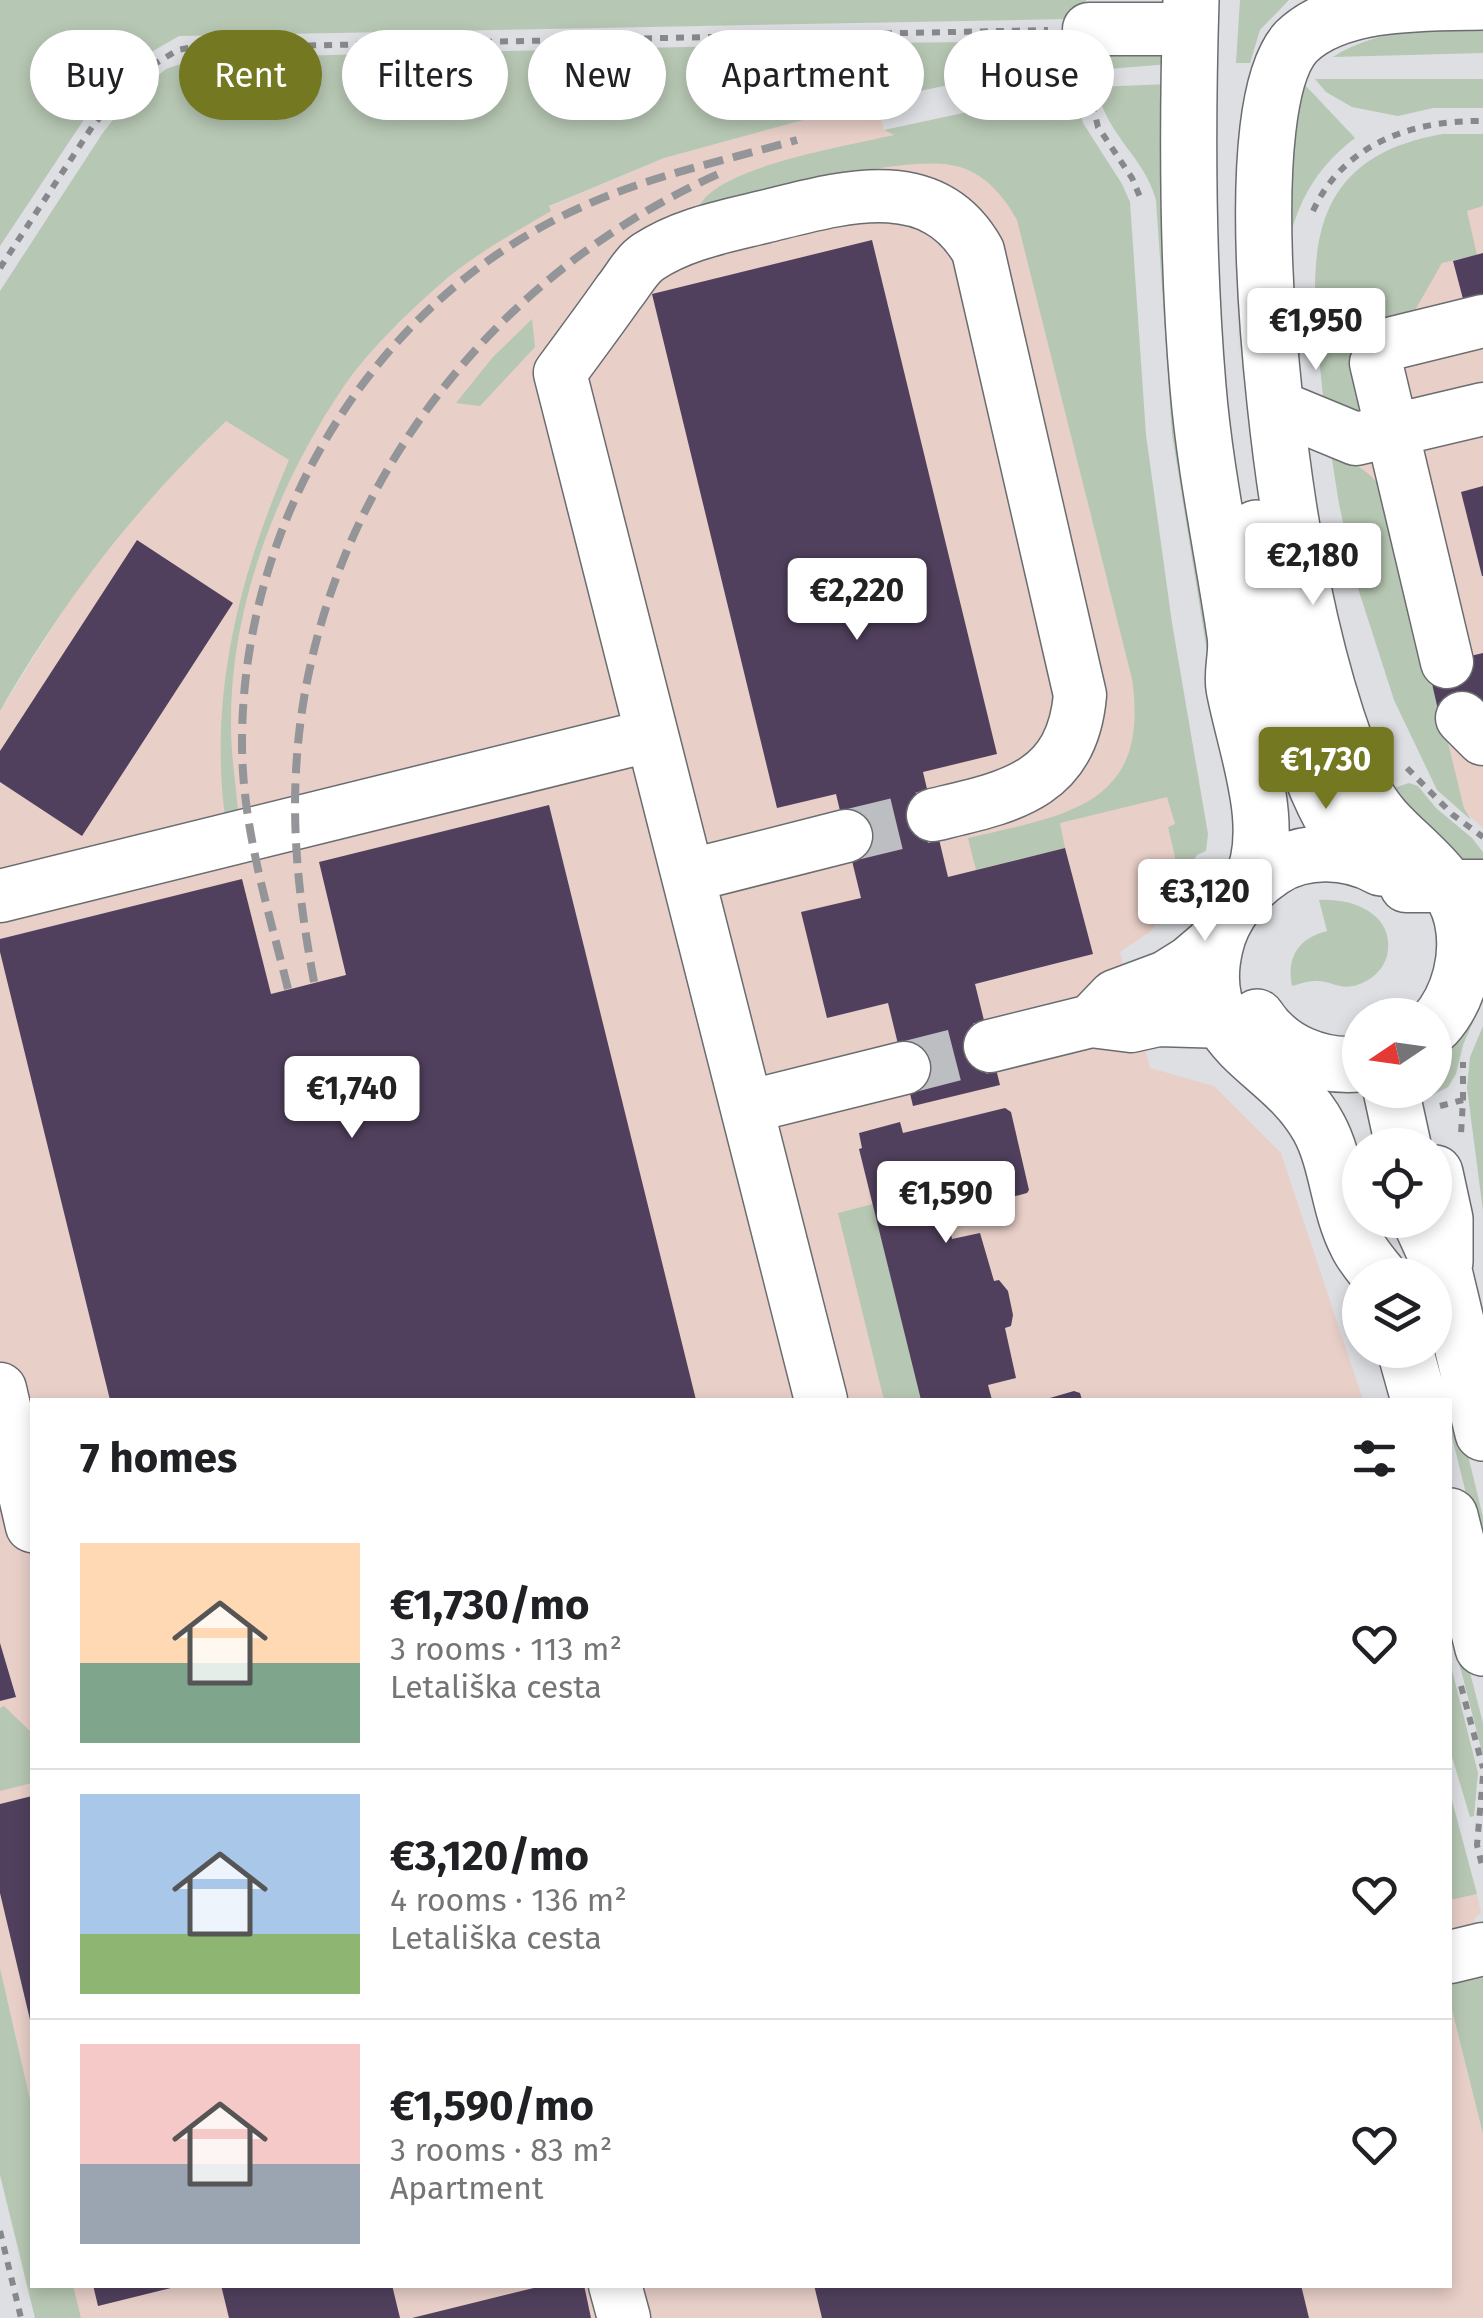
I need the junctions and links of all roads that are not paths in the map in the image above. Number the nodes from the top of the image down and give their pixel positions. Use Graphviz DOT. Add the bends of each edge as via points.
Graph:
graph roads {
  1 [pos="1483,2"];
  2 [pos="1203,10"];
  3 [pos="1089,30"];
  4 [pos="1225,195"];
  5 [pos="1483,321"];
  6 [pos="1270,348"];
  7 [pos="1276,406"];
  8 [pos="1483,409"];
  9 [pos="1390,430"];
  10 [pos="1447,662"];
  11 [pos="652,735"];
  12 [pos="933,816"];
  13 [pos="846,836"];
  14 [pos="1270,873"];
  15 [pos="688,876"];
  16 [pos="1424,879"];
  17 [pos="0,896"];
  18 [pos="1217,939"];
  19 [pos="1474,946"];
  20 [pos="1412,998"];
  21 [pos="1451,998"];
  22 [pos="1091,1021"];
  23 [pos="1241,1023"];
  24 [pos="990,1046"];
  25 [pos="1342,1052"];
  26 [pos="904,1068"];
  27 [pos="747,1107"];
  28 [pos="1367,1258"];
  29 [pos="1452,1304"];
  30 [pos="1410,1368"];
  31 [pos="0,1389"];
  32 [pos="820,1398"];
  33 [pos="1418,1398"];
  34 [pos="1483,1434"];
  35 [pos="30,1517"];
  36 [pos="1452,1530"];
  37 [pos="1471,1663"];
  38 [pos="1483,1949"];
  39 [pos="1452,1957"];
  40 [pos="617,2288"];
  41 [pos="624,2318"];
  1 -- 6 [label="main road" via="1341,14 1309,30 1282,62 1267,134"];
  2 -- 3 [label="lane"];
  2 -- 4 [label="main road"];
  2 -- 14 [label="main road" via="1189,211 1197,374 1236,642 1255,678 1288,828"];
  4 -- 6 [label="main road"];
  4 -- 16 [label="main road" via="1235,378 1250,493 1310,772 1339,832"];
  5 -- 9 [label="lane" via="1385,345 1376,364"];
  6 -- 7 [label="main road"];
  7 -- 9 [label="lane" via="1356,439"];
  7 -- 16 [label="main road" via="1288,504 1335,706 1360,780 1386,824 1434,870"];
  8 -- 9 [label="lane"];
  9 -- 10 [label="lane"];
  11 -- 12 [label="lane" via="560,373 644,259 687,236 850,196 918,201 966,230 978,251 1080,696 1078,724 1040,780 1012,796"];
  11 -- 15 [label="lane"];
  11 -- 17 [label="lane"];
  13 -- 15 [label="lane"];
  14 -- 16 [label="main road" via="1318,854"];
  14 -- 18 [label="main road" via="1229,914"];
  14 -- 23 [label="main road" via="1282,893 1247,950"];
  15 -- 27 [label="lane"];
  16 -- 19 [label="main road" via="1462,920"];
  16 -- 20 [label="main road" via="1431,949 1426,980"];
  18 -- 22 [label="lane" via="1166,977 1115,996"];
  18 -- 23 [label="main road" via="1210,976"];
  19 -- 21 [label="main road"];
  22 -- 23 [label="lane"];
  22 -- 24 [label="lane"];
  23 -- 25 [label="main road" via="1293,1050"];
  23 -- 28 [label="main road" via="1245,1052 1288,1087 1316,1123"];
  26 -- 27 [label="lane"];
  27 -- 32 [label="lane"];
  29 -- 34 [label="main road"];
  30 -- 33 [label="main road"];
  31 -- 35 [label="lane"];
  36 -- 37 [label="main road"];
  38 -- 39 [label="lane"];
  40 -- 41 [label="lane"];
}
